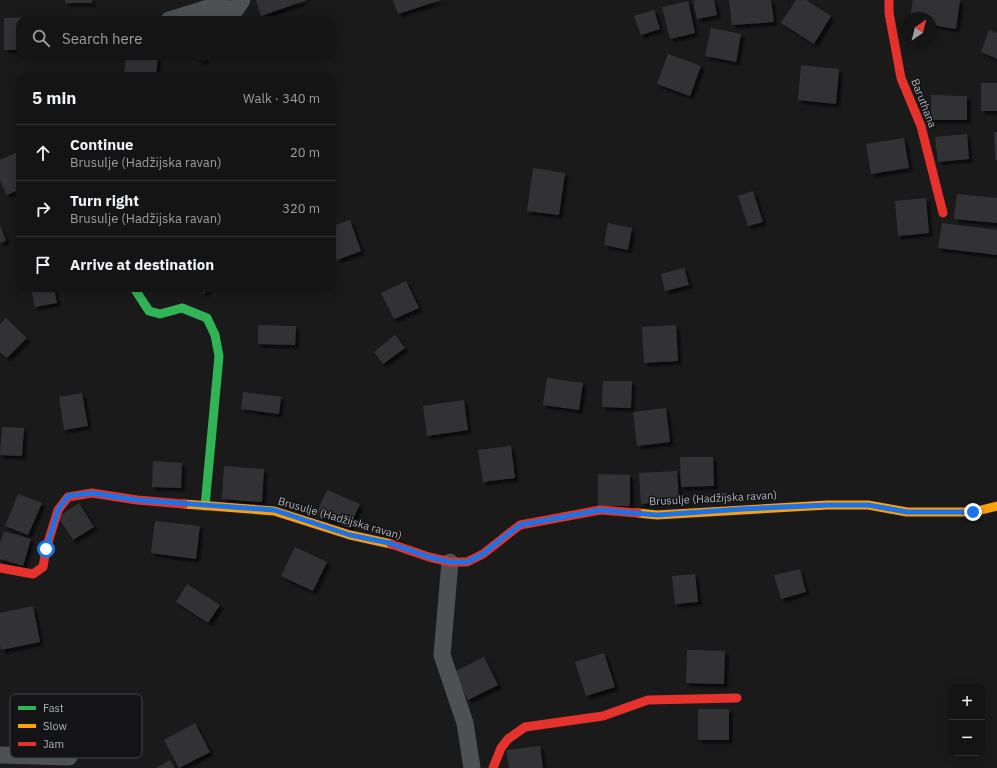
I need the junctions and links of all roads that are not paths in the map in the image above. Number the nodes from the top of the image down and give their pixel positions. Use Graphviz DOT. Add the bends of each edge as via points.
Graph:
graph roads {
  1 [pos="242,0"];
  2 [pos="889,0"];
  3 [pos="182,16"];
  4 [pos="943,213"];
  5 [pos="137,292"];
  6 [pos="205,506"];
  7 [pos="997,506"];
  8 [pos="450,562"];
  9 [pos="0,568"];
  10 [pos="737,698"];
  11 [pos="0,755"];
  12 [pos="10,755"];
  13 [pos="472,768"];
  14 [pos="493,768"];
  1 -- 3 [label="street" via="236,9 208,8"];
  2 -- 4 [label="street, Baruthana" via="901,78 921,126"];
  5 -- 6 [label="street" via="149,311 160,314 182,308 207,318 215,335 219,356"];
  6 -- 8 [label="street, Brusulje (Hadžijska ravan)" via="274,510 350,535 389,543"];
  6 -- 9 [label="street, Brusulje (Hadžijska ravan)" via="92,493 68,496 58,510 42,567 33,574"];
  7 -- 8 [label="street, Brusulje (Hadžijska ravan)" via="973,512 907,512 868,505 657,515 600,510 520,525 483,554 467,562"];
  8 -- 13 [label="street" via="442,655 465,723"];
  10 -- 14 [label="street" via="648,700 603,716 525,727 514,732 503,743"];
  11 -- 12 [label="street"];
}
